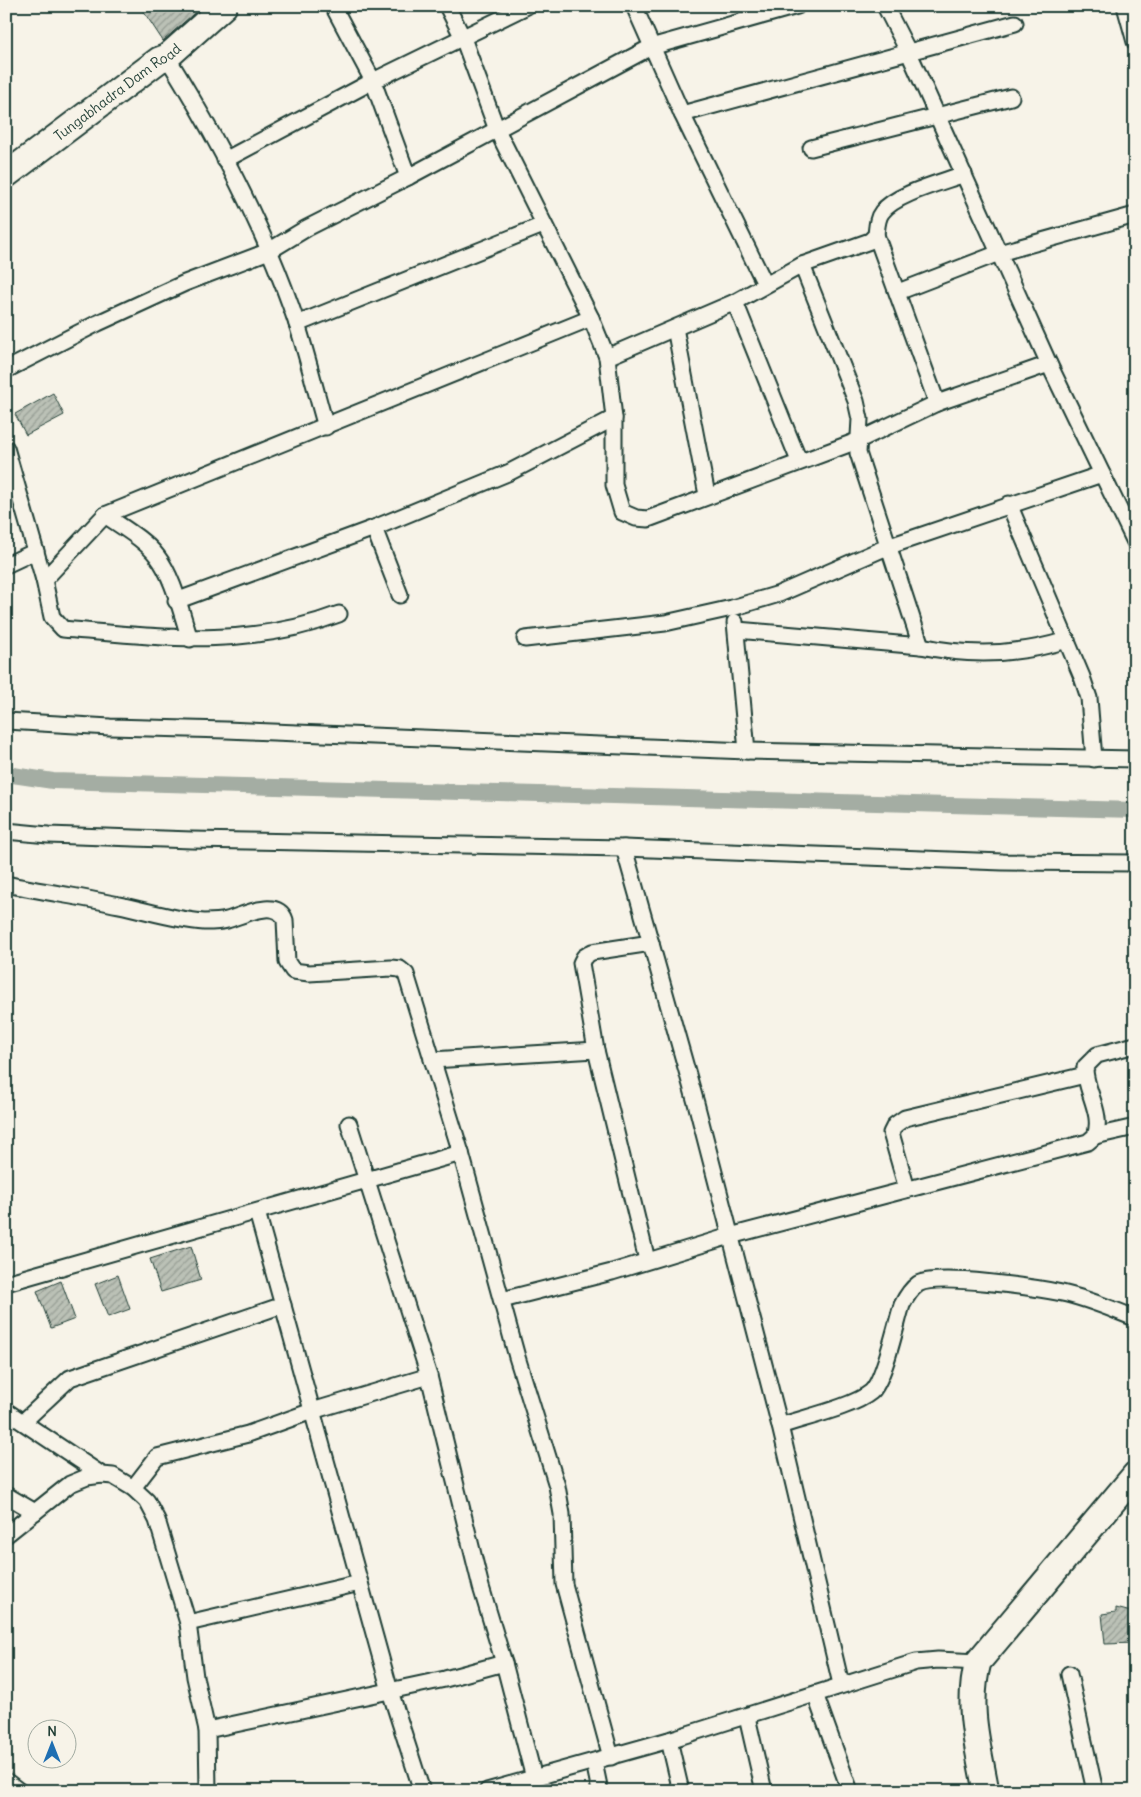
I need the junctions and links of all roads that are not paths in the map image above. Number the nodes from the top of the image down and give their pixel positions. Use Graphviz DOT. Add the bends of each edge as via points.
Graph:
graph roads {
  1 [pos="224,6"];
  2 [pos="333,6"];
  3 [pos="446,6"];
  4 [pos="527,6"];
  5 [pos="634,6"];
  6 [pos="797,6"];
  7 [pos="885,6"];
  8 [pos="1125,6"];
  9 [pos="1015,23"];
  10 [pos="463,38"];
  11 [pos="1135,42"];
  12 [pos="651,46"];
  13 [pos="909,54"];
  14 [pos="167,57"];
  15 [pos="373,81"];
  16 [pos="1011,98"];
  17 [pos="682,114"];
  18 [pos="937,118"];
  19 [pos="497,130"];
  20 [pos="811,148"];
  21 [pos="225,160"];
  22 [pos="964,174"];
  23 [pos="6,175"];
  24 [pos="408,177"];
  25 [pos="1135,214"];
  26 [pos="543,225"];
  27 [pos="876,235"];
  28 [pos="269,251"];
  29 [pos="999,253"];
  30 [pos="802,265"];
  31 [pos="765,284"];
  32 [pos="898,292"];
  33 [pos="734,302"];
  34 [pos="591,318"];
  35 [pos="297,324"];
  36 [pos="675,328"];
  37 [pos="607,357"];
  38 [pos="1049,364"];
  39 [pos="6,370"];
  40 [pos="937,403"];
  41 [pos="614,418"];
  42 [pos="326,427"];
  43 [pos="857,441"];
  44 [pos="6,448"];
  45 [pos="799,461"];
  46 [pos="1102,474"];
  47 [pos="707,496"];
  48 [pos="1009,504"];
  49 [pos="105,515"];
  50 [pos="374,528"];
  51 [pos="1135,542"];
  52 [pos="887,547"];
  53 [pos="36,551"];
  54 [pos="6,565"];
  55 [pos="44,580"];
  56 [pos="400,595"];
  57 [pos="176,601"];
  58 [pos="732,608"];
  59 [pos="339,614"];
  60 [pos="737,630"];
  61 [pos="190,639"];
  62 [pos="524,639"];
  63 [pos="1067,640"];
  64 [pos="921,646"];
  65 [pos="6,721"];
  66 [pos="747,750"];
  67 [pos="1094,758"];
  68 [pos="1135,759"];
  69 [pos="6,832"];
  70 [pos="624,848"];
  71 [pos="1135,863"];
  72 [pos="6,884"];
  73 [pos="651,943"];
  74 [pos="1135,1045"];
  75 [pos="596,1050"];
  76 [pos="432,1060"];
  77 [pos="1085,1075"];
  78 [pos="349,1124"];
  79 [pos="1135,1128"];
  80 [pos="1096,1136"];
  81 [pos="461,1153"];
  82 [pos="367,1180"];
  83 [pos="906,1189"];
  84 [pos="257,1212"];
  85 [pos="730,1236"];
  86 [pos="647,1260"];
  87 [pos="6,1283"];
  88 [pos="502,1300"];
  89 [pos="283,1305"];
  90 [pos="1135,1318"];
  91 [pos="429,1376"];
  92 [pos="312,1410"];
  93 [pos="6,1411"];
  94 [pos="23,1422"];
  95 [pos="780,1426"];
  96 [pos="102,1475"];
  97 [pos="1135,1475"];
  98 [pos="134,1488"];
  99 [pos="6,1495"];
  100 [pos="35,1512"];
  101 [pos="6,1536"];
  102 [pos="360,1583"];
  103 [pos="188,1623"];
  104 [pos="978,1662"];
  105 [pos="504,1663"];
  106 [pos="1070,1674"];
  107 [pos="841,1684"];
  108 [pos="390,1691"];
  109 [pos="815,1694"];
  110 [pos="747,1716"];
  111 [pos="207,1730"];
  112 [pos="669,1740"];
  113 [pos="611,1757"];
  114 [pos="594,1762"];
  115 [pos="534,1778"];
  116 [pos="6,1781"];
  117 [pos="514,1787"];
  118 [pos="19,1791"];
  119 [pos="208,1791"];
  120 [pos="422,1791"];
  121 [pos="487,1791"];
  122 [pos="600,1791"];
  123 [pos="681,1791"];
  124 [pos="764,1791"];
  125 [pos="850,1791"];
  126 [pos="986,1791"];
  127 [pos="1095,1791"];
  1 -- 14 [label="main road, Tungabhadra Dam Road"];
  2 -- 15 [label="street"];
  3 -- 10 [label="street"];
  4 -- 10 [label="street"];
  5 -- 12 [label="street"];
  6 -- 12 [label="street"];
  7 -- 13 [label="street"];
  8 -- 11 [label="street"];
  9 -- 13 [label="street"];
  10 -- 15 [label="street"];
  10 -- 19 [label="street"];
  12 -- 17 [label="street"];
  12 -- 19 [label="street"];
  13 -- 17 [label="street"];
  13 -- 18 [label="street"];
  14 -- 21 [label="street"];
  14 -- 23 [label="main road, Tungabhadra Dam Road"];
  15 -- 21 [label="street"];
  15 -- 24 [label="street"];
  16 -- 18 [label="street"];
  17 -- 31 [label="street"];
  18 -- 20 [label="street"];
  18 -- 22 [label="street"];
  19 -- 24 [label="street"];
  19 -- 26 [label="street"];
  21 -- 28 [label="street"];
  22 -- 27 [label="street" via="900,199 882,212"];
  22 -- 29 [label="street"];
  24 -- 28 [label="street"];
  25 -- 29 [label="street"];
  26 -- 34 [label="street"];
  26 -- 35 [label="street"];
  27 -- 30 [label="street" via="866,243"];
  27 -- 32 [label="street"];
  28 -- 35 [label="street"];
  28 -- 39 [label="street" via="176,287"];
  29 -- 32 [label="street"];
  29 -- 38 [label="street"];
  30 -- 31 [label="street"];
  30 -- 43 [label="street" via="856,401 860,419"];
  31 -- 33 [label="street"];
  32 -- 40 [label="street"];
  33 -- 36 [label="street"];
  33 -- 45 [label="street"];
  34 -- 37 [label="street"];
  34 -- 42 [label="street"];
  35 -- 42 [label="street"];
  36 -- 37 [label="street"];
  36 -- 47 [label="street"];
  37 -- 41 [label="street"];
  38 -- 40 [label="street"];
  38 -- 46 [label="street"];
  40 -- 43 [label="street"];
  41 -- 47 [label="street" via="614,485 622,512 636,518 648,518"];
  41 -- 50 [label="street" via="510,472"];
  42 -- 49 [label="street"];
  43 -- 45 [label="street"];
  43 -- 52 [label="street"];
  44 -- 53 [label="street"];
  45 -- 47 [label="street"];
  46 -- 48 [label="street"];
  46 -- 51 [label="street"];
  48 -- 52 [label="street"];
  48 -- 63 [label="street"];
  49 -- 55 [label="street"];
  49 -- 57 [label="street" via="156,555 165,568"];
  50 -- 56 [label="street"];
  50 -- 57 [label="street"];
  52 -- 58 [label="street" via="779,594"];
  52 -- 64 [label="street"];
  53 -- 54 [label="street"];
  53 -- 55 [label="street"];
  55 -- 61 [label="street" via="52,617 63,629"];
  57 -- 61 [label="street"];
  58 -- 60 [label="street"];
  58 -- 62 [label="street" via="664,623"];
  59 -- 61 [label="street" via="285,631"];
  60 -- 64 [label="street"];
  60 -- 66 [label="street"];
  63 -- 64 [label="street" via="1038,649 995,654"];
  63 -- 67 [label="street" via="1089,698"];
  65 -- 66 [label="street"];
  66 -- 67 [label="street"];
  67 -- 68 [label="street"];
  69 -- 70 [label="street" via="182,840"];
  70 -- 71 [label="street" via="1003,862"];
  70 -- 73 [label="street"];
  72 -- 76 [label="street" via="120,905 174,919 203,922 228,920 247,912 277,911 285,920 287,962 293,971 391,968 406,974"];
  73 -- 75 [label="street" via="592,952 584,957 581,963"];
  73 -- 85 [label="street"];
  74 -- 77 [label="street" via="1097,1055 1085,1067"];
  75 -- 76 [label="street"];
  75 -- 86 [label="street"];
  76 -- 81 [label="street"];
  77 -- 80 [label="street" via="1097,1122"];
  77 -- 83 [label="street" via="905,1118 891,1133"];
  78 -- 82 [label="street"];
  79 -- 80 [label="street"];
  80 -- 83 [label="street" via="1088,1142"];
  81 -- 82 [label="street"];
  81 -- 88 [label="street"];
  82 -- 84 [label="street"];
  82 -- 91 [label="street"];
  83 -- 85 [label="street"];
  84 -- 87 [label="street"];
  84 -- 89 [label="street"];
  85 -- 86 [label="street"];
  85 -- 95 [label="street"];
  86 -- 88 [label="street"];
  88 -- 113 [label="street" via="557,1486 562,1514 564,1584"];
  89 -- 92 [label="street"];
  89 -- 94 [label="street" via="70,1378"];
  90 -- 95 [label="street" via="1063,1293 931,1280 918,1284 902,1305 880,1379 872,1392 858,1400"];
  91 -- 92 [label="street"];
  91 -- 105 [label="street" via="481,1587"];
  92 -- 98 [label="street" via="248,1434 157,1457"];
  92 -- 102 [label="street"];
  93 -- 94 [label="street"];
  94 -- 96 [label="street"];
  95 -- 107 [label="street"];
  96 -- 98 [label="street" via="113,1476"];
  96 -- 100 [label="street" via="70,1484"];
  97 -- 104 [label="main road"];
  98 -- 103 [label="street" via="147,1501 157,1520"];
  99 -- 100 [label="street"];
  100 -- 101 [label="street"];
  102 -- 103 [label="street"];
  102 -- 108 [label="street"];
  103 -- 111 [label="street" via="195,1677"];
  104 -- 107 [label="street" via="916,1662"];
  104 -- 126 [label="main road" via="972,1685 972,1714"];
  105 -- 108 [label="street"];
  105 -- 115 [label="street"];
  106 -- 127 [label="street"];
  107 -- 109 [label="street"];
  108 -- 111 [label="street"];
  108 -- 120 [label="street"];
  109 -- 110 [label="street"];
  109 -- 125 [label="street"];
  110 -- 112 [label="street"];
  110 -- 124 [label="street"];
  111 -- 119 [label="street"];
  112 -- 113 [label="street"];
  112 -- 123 [label="street"];
  113 -- 114 [label="street"];
  114 -- 115 [label="street"];
  114 -- 122 [label="street"];
  115 -- 117 [label="street"];
  116 -- 118 [label="street"];
  117 -- 121 [label="street"];
}
